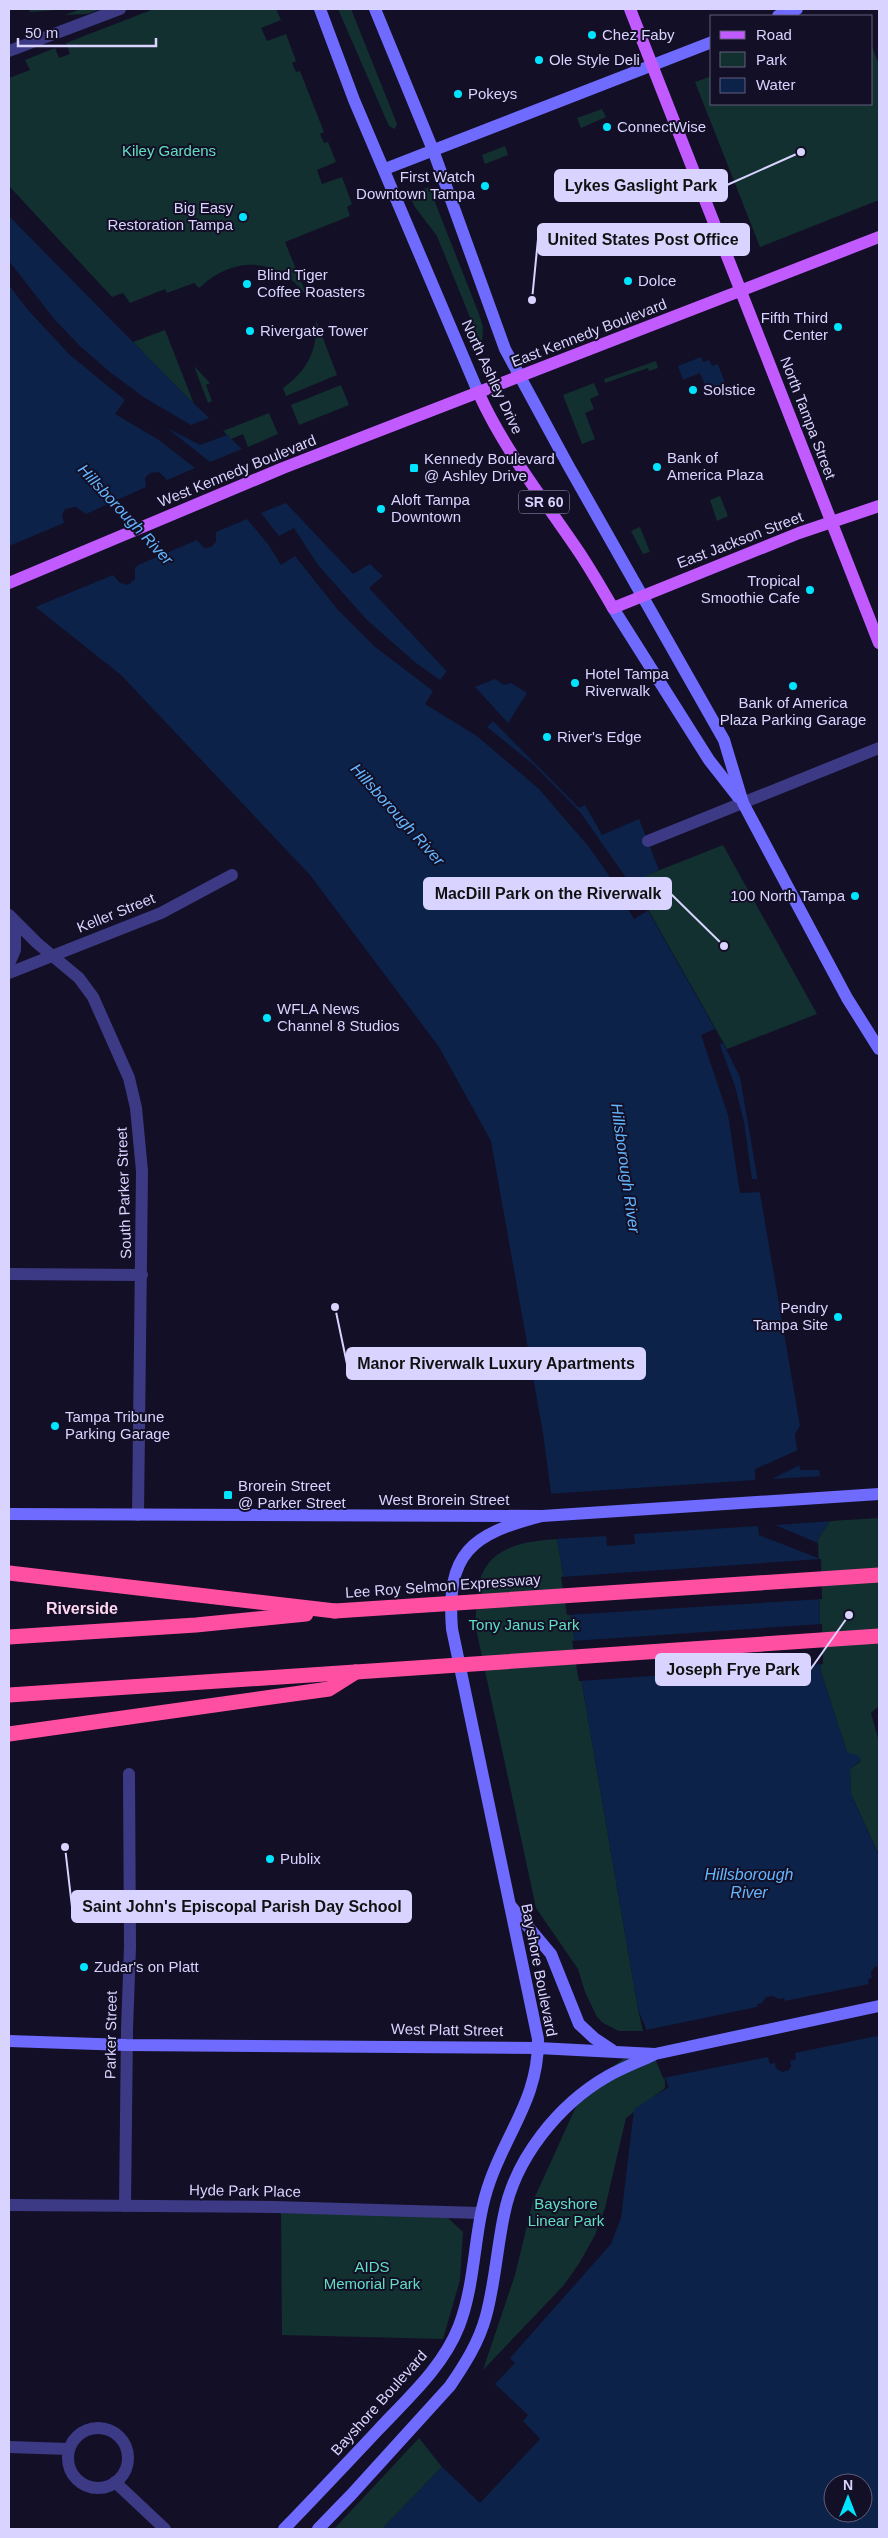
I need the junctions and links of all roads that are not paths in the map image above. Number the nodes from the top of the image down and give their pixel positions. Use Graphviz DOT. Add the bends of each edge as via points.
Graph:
graph roads {
  1 [pos="120,9"];
  2 [pos="320,9"];
  3 [pos="375,9"];
  4 [pos="630,9"];
  5 [pos="797,9"];
  6 [pos="781,15"];
  7 [pos="710,43"];
  8 [pos="9,51"];
  9 [pos="652,65"];
  10 [pos="433,150"];
  11 [pos="385,170"];
  12 [pos="879,237"];
  13 [pos="741,291"];
  14 [pos="520,377"];
  15 [pos="479,394"];
  16 [pos="879,506"];
  17 [pos="831,524"];
  18 [pos="9,583"];
  19 [pos="642,595"];
  20 [pos="613,608"];
  21 [pos="879,643"];
  22 [pos="879,748"];
  23 [pos="743,803"];
  24 [pos="648,842"];
  25 [pos="232,874"];
  26 [pos="12,918"];
  27 [pos="53,957"];
  28 [pos="9,964"];
  29 [pos="9,973"];
  30 [pos="874,1027"];
  31 [pos="879,1049"];
  32 [pos="9,1274"];
  33 [pos="142,1275"];
  34 [pos="879,1494"];
  35 [pos="9,1514"];
  36 [pos="138,1515"];
  37 [pos="542,1516"];
  38 [pos="9,1573"];
  39 [pos="879,1575"];
  40 [pos="335,1611"];
  41 [pos="879,1636"];
  42 [pos="9,1637"];
  43 [pos="356,1672"];
  44 [pos="9,1695"];
  45 [pos="9,1734"];
  46 [pos="129,1774"];
  47 [pos="510,1905"];
  48 [pos="879,2006"];
  49 [pos="9,2041"];
  50 [pos="126,2044"];
  51 [pos="538,2048"];
  52 [pos="614,2051"];
  53 [pos="655,2054"];
  54 [pos="9,2205"];
  55 [pos="125,2206"];
  56 [pos="480,2213"];
  57 [pos="9,2447"];
  58 [pos="69,2449"];
  59 [pos="115,2482"];
  60 [pos="165,2529"];
  61 [pos="284,2529"];
  62 [pos="318,2529"];
  1 -- 8 [label="street"];
  2 -- 11 [label="main road, North Ashley Drive" via="354,100"];
  3 -- 10 [label="main road"];
  4 -- 9 [label="main road, North Tampa Street"];
  5 -- 6 [label="main road"];
  7 -- 9 [label="main road"];
  9 -- 10 [label="main road"];
  9 -- 13 [label="main road, North Tampa Street"];
  10 -- 11 [label="main road"];
  10 -- 14 [label="main road" via="505,349"];
  11 -- 15 [label="main road, North Ashley Drive"];
  12 -- 13 [label="main road, East Kennedy Boulevard"];
  13 -- 14 [label="main road, East Kennedy Boulevard"];
  13 -- 17 [label="main road, North Tampa Street"];
  14 -- 15 [label="main road, East Kennedy Boulevard"];
  14 -- 19 [label="main road"];
  15 -- 18 [label="main road, West Kennedy Boulevard" via="282,468"];
  15 -- 20 [label="main road, North Ashley Drive / SR 60" via="515,461"];
  16 -- 17 [label="main road, East Jackson Street"];
  17 -- 19 [label="main road, East Jackson Street" via="798,533"];
  17 -- 21 [label="main road, North Tampa Street"];
  19 -- 20 [label="main road, East Jackson Street"];
  19 -- 23 [label="main road" via="724,740"];
  20 -- 23 [label="main road, North Ashley Drive" via="709,760"];
  22 -- 23 [label="street"];
  23 -- 24 [label="street"];
  23 -- 30 [label="main road" via="848,998"];
  25 -- 27 [label="street, Keller Street" via="161,913"];
  26 -- 27 [label="street, South Parker Street"];
  26 -- 28 [label="street" via="15,950"];
  27 -- 29 [label="street, Keller Street"];
  27 -- 33 [label="street, South Parker Street" via="79,978 93,997 129,1078 142,1160"];
  30 -- 31 [label="main road"];
  32 -- 33 [label="street"];
  33 -- 36 [label="street, South Parker Street"];
  34 -- 37 [label="main road, West Brorein Street"];
  35 -- 36 [label="main road, West Brorein Street"];
  36 -- 37 [label="main road, West Brorein Street"];
  37 -- 47 [label="main road, Bayshore Boulevard" via="489,1533 467,1552 454,1576 451,1591 452,1630"];
  38 -- 40 [label="highway"];
  39 -- 40 [label="highway, Lee Roy Selmon Expressway, bridge"];
  40 -- 42 [label="highway, Lee Roy Selmon Expressway" via="196,1625"];
  41 -- 43 [label="highway, bridge"];
  43 -- 44 [label="highway"];
  43 -- 45 [label="highway" via="329,1688"];
  46 -- 50 [label="street, Parker Street" via="130,1947"];
  47 -- 51 [label="main road, Bayshore Boulevard"];
  47 -- 52 [label="main road" via="551,1954 577,2019 594,2038"];
  48 -- 53 [label="main road, West Platt Street"];
  49 -- 50 [label="main road, West Platt Street"];
  50 -- 51 [label="main road, West Platt Street"];
  50 -- 55 [label="street, Parker Street"];
  51 -- 52 [label="main road, West Platt Street"];
  51 -- 56 [label="main road, Bayshore Boulevard" via="527,2103 494,2169"];
  52 -- 53 [label="main road, West Platt Street"];
  53 -- 62 [label="main road" via="607,2076 581,2095 546,2130 517,2174 504,2214 486,2314 463,2368"];
  54 -- 55 [label="street, Hyde Park Place"];
  55 -- 56 [label="street, Hyde Park Place"];
  56 -- 61 [label="main road, Bayshore Boulevard" via="464,2312 452,2342 413,2393"];
  57 -- 58 [label="street"];
  58 -- 59 [label="street" via="70,2468 81,2483 100,2488"];
  58 -- 59 [label="street" via="78,2436 91,2429 110,2430 124,2442 128,2459 126,2468"];
  59 -- 60 [label="street"];
}
